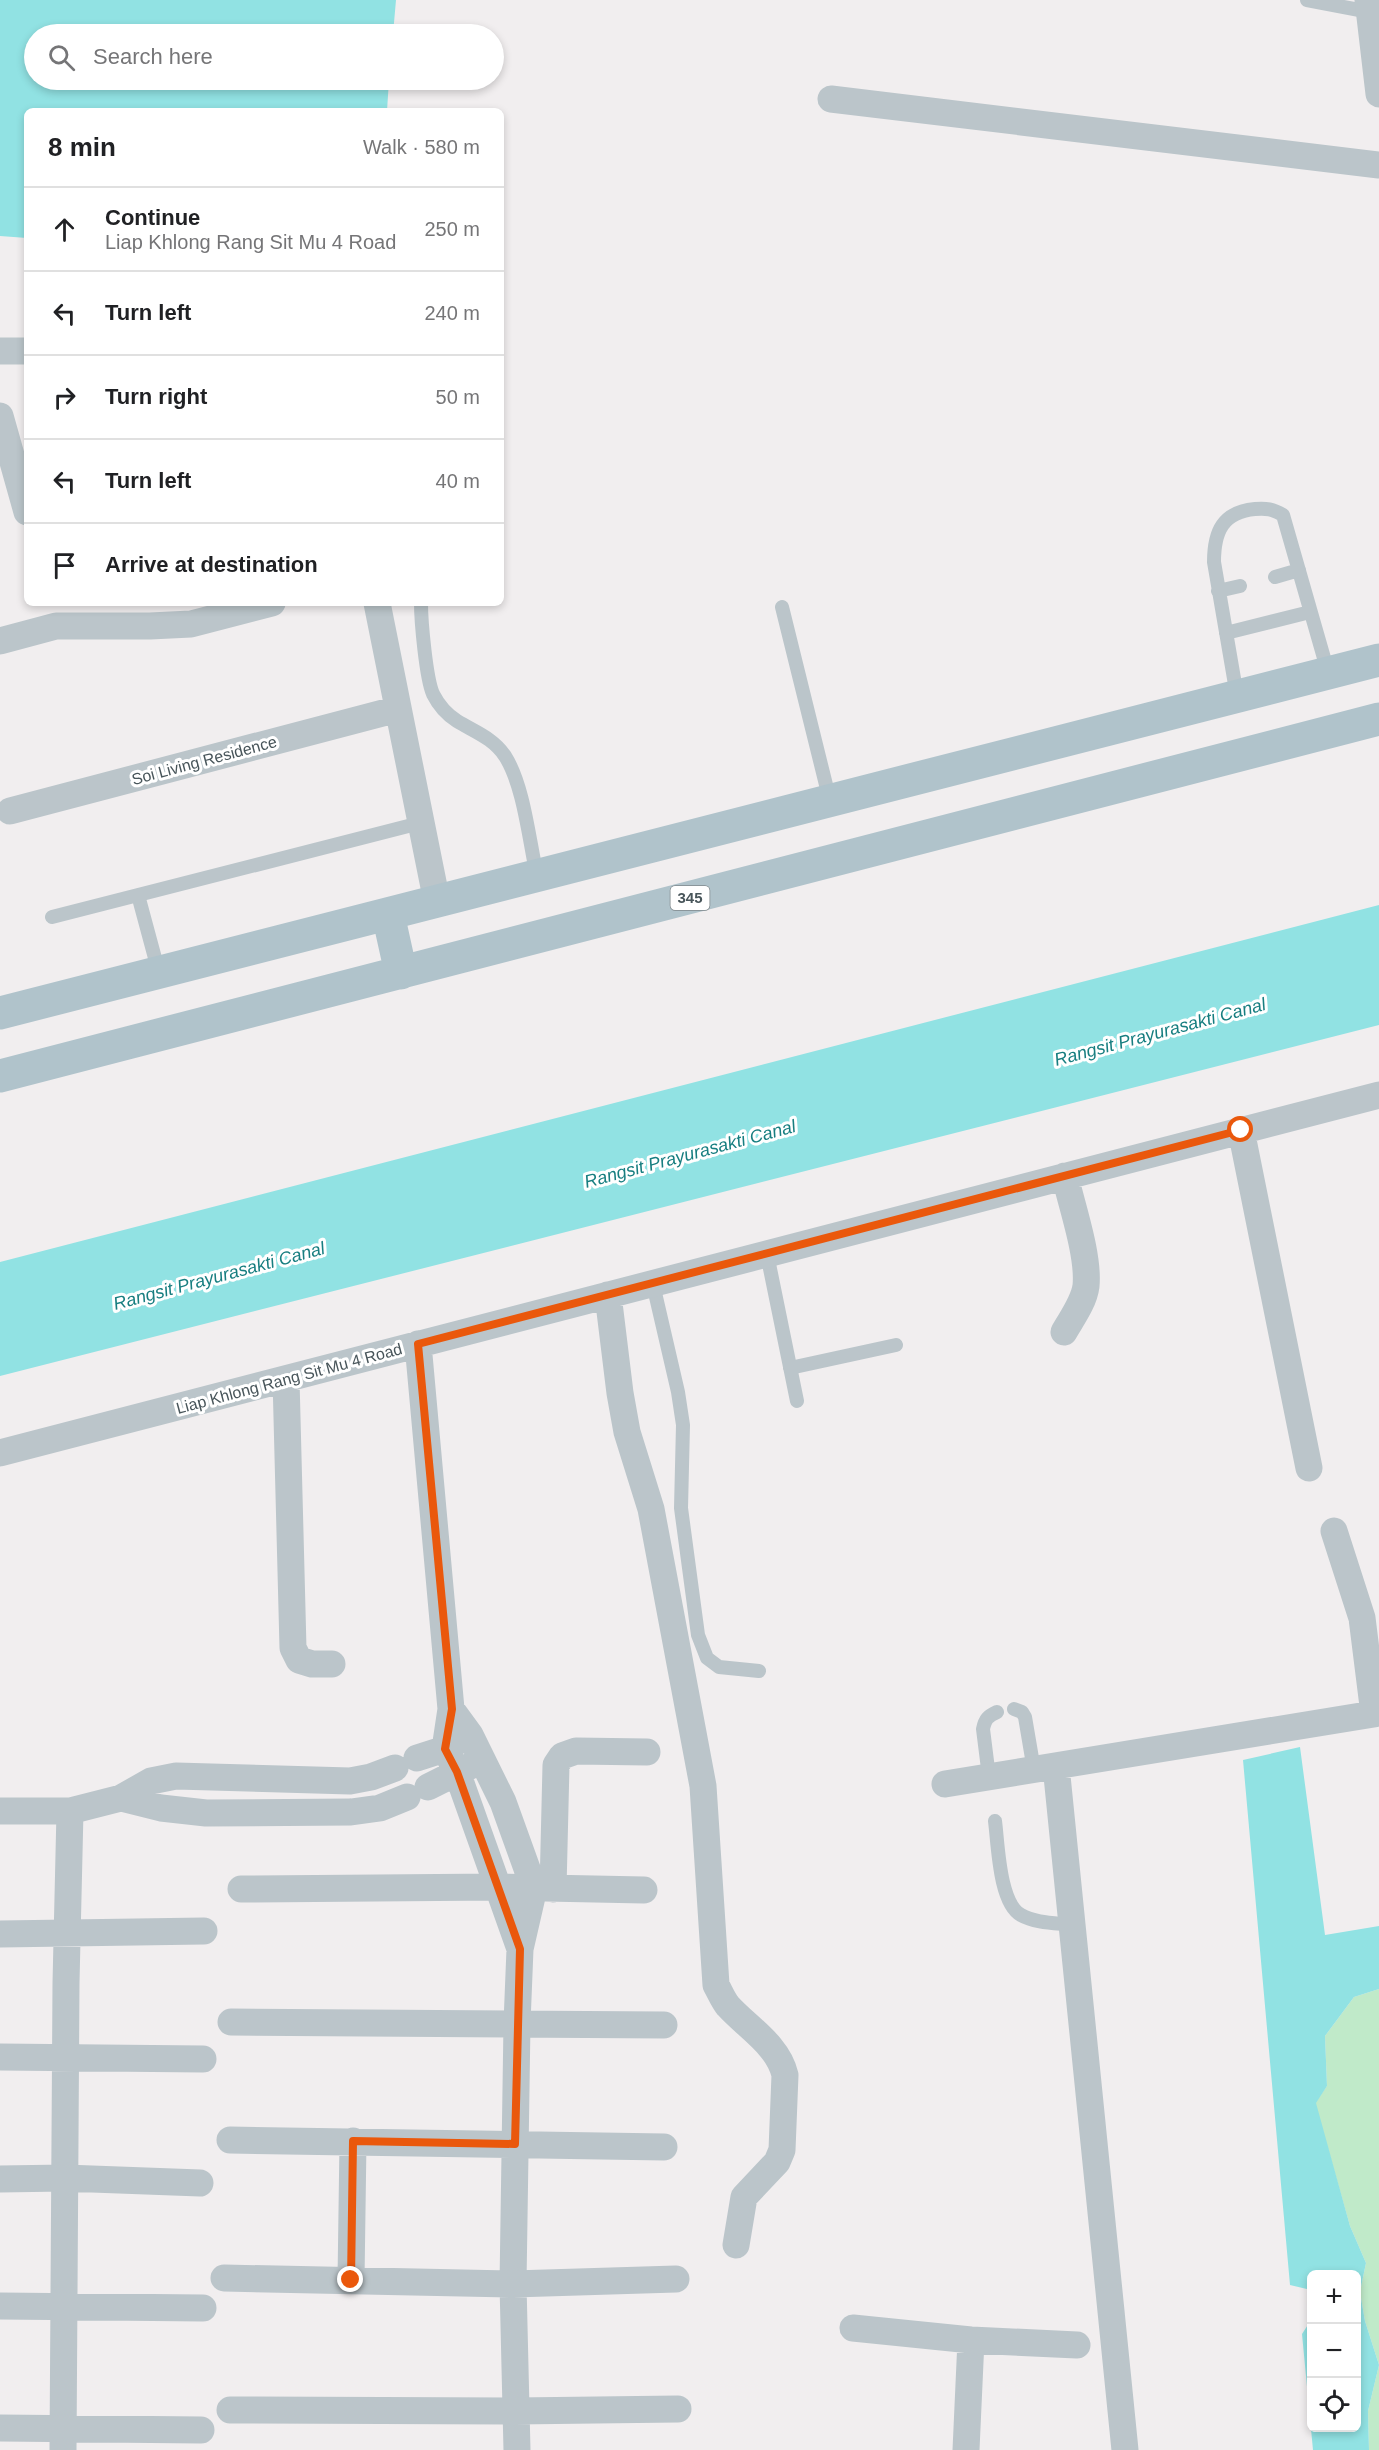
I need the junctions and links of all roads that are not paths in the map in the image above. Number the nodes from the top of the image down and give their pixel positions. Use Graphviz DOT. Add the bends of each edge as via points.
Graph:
graph roads {
  1 [pos="1307,0"];
  2 [pos="1369,6"];
  3 [pos="1379,94"];
  4 [pos="831,99"];
  5 [pos="1379,165"];
  6 [pos="0,351"];
  7 [pos="24,351"];
  8 [pos="0,416"];
  9 [pos="15,483"];
  10 [pos="24,505"];
  11 [pos="1299,570"];
  12 [pos="1275,577"];
  13 [pos="1240,586"];
  14 [pos="1218,591"];
  15 [pos="260,606"];
  16 [pos="378,606"];
  17 [pos="421,606"];
  18 [pos="782,608"];
  19 [pos="1310,612"];
  20 [pos="53,614"];
  21 [pos="1226,633"];
  22 [pos="0,641"];
  23 [pos="1379,660"];
  24 [pos="1329,672"];
  25 [pos="1237,696"];
  26 [pos="398,709"];
  27 [pos="1379,719"];
  28 [pos="830,801"];
  29 [pos="10,811"];
  30 [pos="420,824"];
  31 [pos="537,876"];
  32 [pos="138,895"];
  33 [pos="437,902"];
  34 [pos="388,914"];
  35 [pos="52,917"];
  36 [pos="159,973"];
  37 [pos="401,973"];
  38 [pos="0,1013"];
  39 [pos="0,1077"];
  40 [pos="1379,1095"];
  41 [pos="1241,1130"];
  42 [pos="1065,1176"];
  43 [pos="767,1254"];
  44 [pos="653,1284"];
  45 [pos="608,1295"];
  46 [pos="1064,1332"];
  47 [pos="418,1344"];
  48 [pos="896,1345"];
  49 [pos="790,1368"];
  50 [pos="286,1379"];
  51 [pos="797,1401"];
  52 [pos="0,1454"];
  53 [pos="1309,1468"];
  54 [pos="1334,1531"];
  55 [pos="332,1664"];
  56 [pos="759,1671"];
  57 [pos="452,1709"];
  58 [pos="1014,1709"];
  59 [pos="997,1712"];
  60 [pos="1376,1713"];
  61 [pos="470,1735"];
  62 [pos="445,1749"];
  63 [pos="647,1752"];
  64 [pos="481,1760"];
  65 [pos="1045,1768"];
  66 [pos="457,1772"];
  67 [pos="989,1777"];
  68 [pos="945,1784"];
  69 [pos="121,1798"];
  70 [pos="0,1810"];
  71 [pos="70,1811"];
  72 [pos="995,1821"];
  73 [pos="498,1887"];
  74 [pos="544,1888"];
  75 [pos="241,1889"];
  76 [pos="644,1890"];
  77 [pos="1072,1925"];
  78 [pos="204,1931"];
  79 [pos="68,1933"];
  80 [pos="0,1934"];
  81 [pos="520,1949"];
  82 [pos="231,2022"];
  83 [pos="517,2023"];
  84 [pos="664,2025"];
  85 [pos="0,2057"];
  86 [pos="66,2057"];
  87 [pos="203,2059"];
  88 [pos="230,2140"];
  89 [pos="353,2141"];
  90 [pos="515,2144"];
  91 [pos="664,2147"];
  92 [pos="65,2178"];
  93 [pos="0,2179"];
  94 [pos="200,2183"];
  95 [pos="736,2245"];
  96 [pos="224,2278"];
  97 [pos="676,2278"];
  98 [pos="351,2280"];
  99 [pos="513,2284"];
  100 [pos="0,2306"];
  101 [pos="64,2306"];
  102 [pos="203,2308"];
  103 [pos="853,2328"];
  104 [pos="970,2340"];
  105 [pos="1077,2345"];
  106 [pos="678,2409"];
  107 [pos="230,2410"];
  108 [pos="515,2411"];
  109 [pos="0,2428"];
  110 [pos="201,2430"];
  111 [pos="63,2439"];
  112 [pos="517,2450"];
  113 [pos="966,2450"];
  114 [pos="1125,2450"];
  1 -- 2 [label="lane"];
  2 -- 3 [label="street"];
  4 -- 5 [label="street"];
  6 -- 7 [label="street"];
  8 -- 9 [label="street"];
  9 -- 10 [label="street"];
  11 -- 12 [label="lane"];
  11 -- 14 [label="lane" via="1283,515 1266,508 1240,510 1223,524 1214,548"];
  11 -- 19 [label="lane"];
  13 -- 14 [label="lane"];
  14 -- 21 [label="lane"];
  15 -- 20 [label="street" via="191,624 150,626"];
  16 -- 26 [label="street"];
  17 -- 31 [label="lane" via="432,692 442,710 488,738 515,773"];
  18 -- 28 [label="lane"];
  19 -- 21 [label="lane"];
  19 -- 24 [label="lane"];
  20 -- 22 [label="street"];
  21 -- 25 [label="lane"];
  23 -- 24 [label="main road"];
  24 -- 25 [label="main road"];
  25 -- 28 [label="main road"];
  26 -- 29 [label="street, Soi Living Residence"];
  26 -- 30 [label="street"];
  27 -- 37 [label="main road, 345"];
  28 -- 31 [label="main road"];
  30 -- 32 [label="lane"];
  30 -- 33 [label="street"];
  31 -- 33 [label="main road"];
  32 -- 35 [label="lane"];
  32 -- 36 [label="lane"];
  33 -- 34 [label="main road"];
  34 -- 36 [label="main road"];
  34 -- 37 [label="main road"];
  36 -- 38 [label="main road"];
  37 -- 39 [label="main road, 345"];
  40 -- 41 [label="street, Liap Khlong Rang Sit Mu 4 Road"];
  41 -- 42 [label="street, Liap Khlong Rang Sit Mu 4 Road"];
  41 -- 53 [label="street"];
  42 -- 43 [label="street, Liap Khlong Rang Sit Mu 4 Road"];
  42 -- 46 [label="street" via="1084,1259 1086,1287"];
  43 -- 44 [label="street, Liap Khlong Rang Sit Mu 4 Road"];
  43 -- 49 [label="lane"];
  44 -- 45 [label="street, Liap Khlong Rang Sit Mu 4 Road"];
  44 -- 56 [label="lane" via="683,1425 681,1508 698,1635 707,1658 720,1667"];
  45 -- 47 [label="street, Liap Khlong Rang Sit Mu 4 Road"];
  45 -- 95 [label="street" via="624,1413 651,1509 702,1785 716,1985 727,2004 774,2051 785,2075 782,2150 777,2162 744,2197"];
  47 -- 50 [label="street, Liap Khlong Rang Sit Mu 4 Road"];
  47 -- 57 [label="street"];
  48 -- 49 [label="lane"];
  49 -- 51 [label="lane"];
  50 -- 52 [label="street, Liap Khlong Rang Sit Mu 4 Road"];
  50 -- 55 [label="street" via="293,1648 299,1660"];
  54 -- 60 [label="street" via="1362,1618"];
  57 -- 61 [label="street"];
  57 -- 62 [label="street"];
  58 -- 65 [label="lane" via="1022,1712"];
  59 -- 67 [label="lane" via="989,1715 983,1729"];
  60 -- 65 [label="street"];
  61 -- 62 [label="street"];
  61 -- 64 [label="street"];
  62 -- 66 [label="street"];
  62 -- 69 [label="street" via="350,1781 176,1776 151,1781"];
  63 -- 74 [label="street" via="576,1751 562,1756 556,1765"];
  64 -- 66 [label="street"];
  64 -- 74 [label="street"];
  65 -- 67 [label="street"];
  65 -- 77 [label="street"];
  66 -- 69 [label="street" via="380,1808 351,1812 161,1808"];
  66 -- 73 [label="street"];
  67 -- 68 [label="street"];
  69 -- 71 [label="street"];
  70 -- 71 [label="street"];
  71 -- 79 [label="street"];
  72 -- 77 [label="lane" via="1010,1904 1019,1915"];
  73 -- 74 [label="street"];
  73 -- 75 [label="street"];
  73 -- 81 [label="street"];
  74 -- 76 [label="street"];
  74 -- 81 [label="street"];
  77 -- 114 [label="street"];
  78 -- 79 [label="street"];
  79 -- 80 [label="street"];
  79 -- 86 [label="street"];
  81 -- 83 [label="street"];
  82 -- 83 [label="street"];
  83 -- 84 [label="street"];
  83 -- 90 [label="street"];
  85 -- 86 [label="street"];
  86 -- 87 [label="street"];
  86 -- 92 [label="street"];
  88 -- 89 [label="street"];
  89 -- 90 [label="street"];
  89 -- 98 [label="street"];
  90 -- 91 [label="street"];
  90 -- 99 [label="street"];
  92 -- 93 [label="street"];
  92 -- 94 [label="street"];
  92 -- 101 [label="street"];
  96 -- 98 [label="street"];
  97 -- 99 [label="street"];
  98 -- 99 [label="street"];
  99 -- 108 [label="street"];
  100 -- 101 [label="street"];
  101 -- 102 [label="street"];
  101 -- 111 [label="street"];
  103 -- 104 [label="street"];
  104 -- 105 [label="street"];
  104 -- 113 [label="street"];
  106 -- 108 [label="street"];
  107 -- 108 [label="street"];
  108 -- 112 [label="street"];
  109 -- 111 [label="street"];
  110 -- 111 [label="street"];
}
